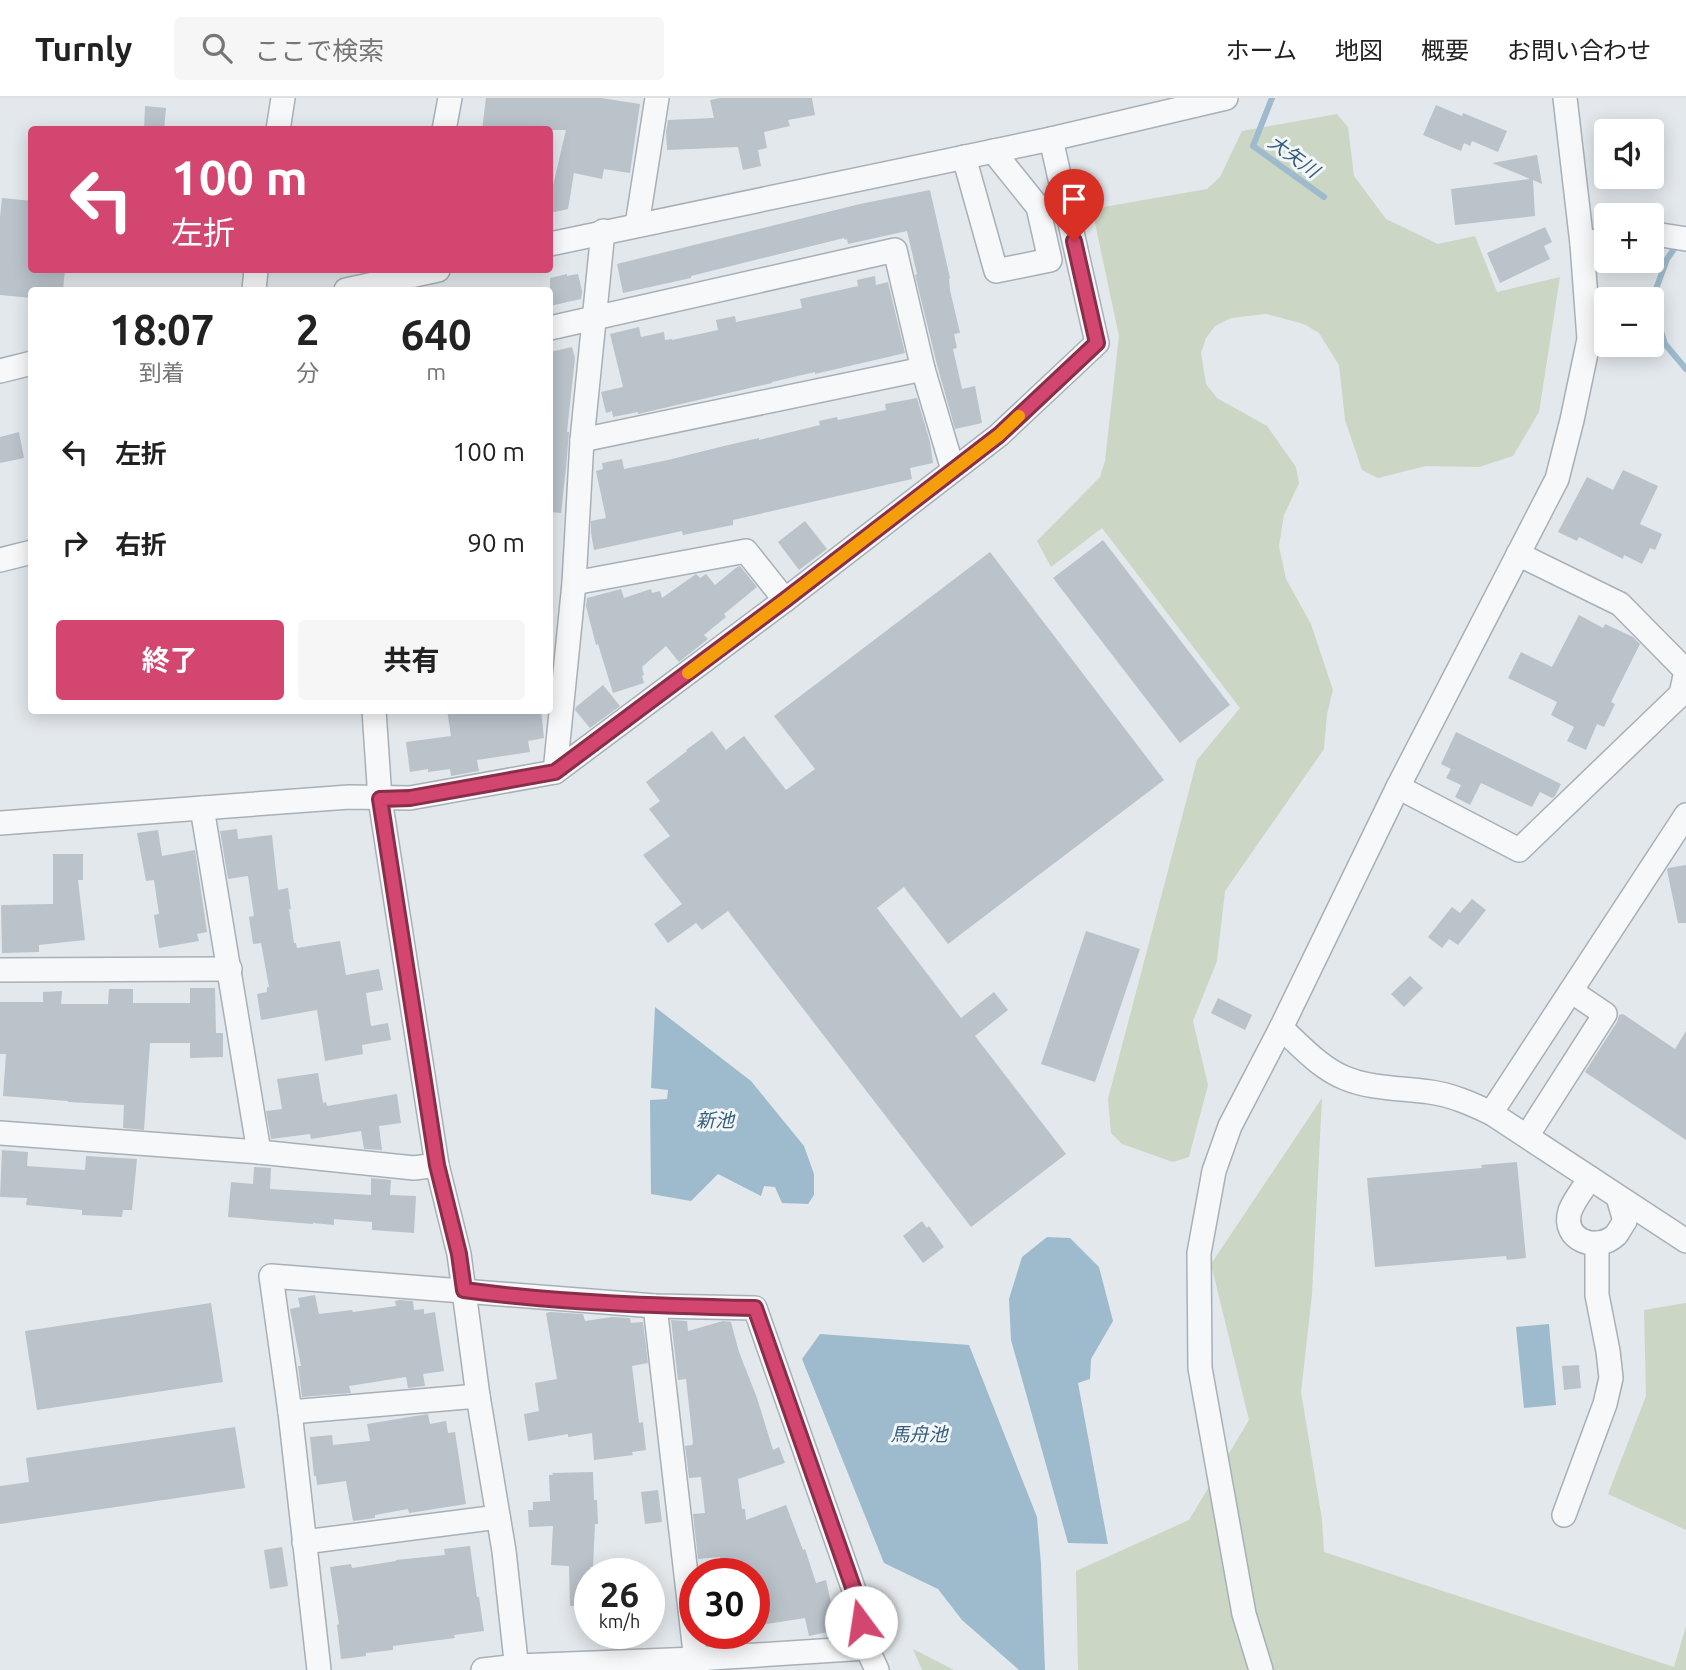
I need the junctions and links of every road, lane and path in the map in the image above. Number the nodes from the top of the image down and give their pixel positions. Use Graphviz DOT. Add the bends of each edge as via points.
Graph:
graph roads {
  1 [pos="282,98"];
  2 [pos="450,98"];
  3 [pos="657,98"];
  4 [pos="1226,98"];
  5 [pos="1565,98"];
  6 [pos="1144,107"];
  7 [pos="278,126"];
  8 [pos="445,126"];
  9 [pos="1051,139"];
  10 [pos="993,151"];
  11 [pos="964,157"];
  12 [pos="637,225"];
  13 [pos="603,232"];
  14 [pos="1664,236"];
  15 [pos="1686,239"];
  16 [pos="1594,242"];
  17 [pos="553,243"];
  18 [pos="1582,244"];
  19 [pos="421,276"];
  20 [pos="362,287"];
  21 [pos="595,318"];
  22 [pos="553,327"];
  23 [pos="28,364"];
  24 [pos="923,369"];
  25 [pos="0,370"];
  26 [pos="582,440"];
  27 [pos="953,470"];
  28 [pos="28,553"];
  29 [pos="1518,554"];
  30 [pos="0,560"];
  31 [pos="574,583"];
  32 [pos="785,600"];
  33 [pos="557,667"];
  34 [pos="374,714"];
  35 [pos="555,772"];
  36 [pos="1398,787"];
  37 [pos="380,799"];
  38 [pos="202,808"];
  39 [pos="1686,815"];
  40 [pos="0,823"];
  41 [pos="230,969"];
  42 [pos="0,970"];
  43 [pos="1571,991"];
  44 [pos="1281,1028"];
  45 [pos="1491,1113"];
  46 [pos="0,1133"];
  47 [pos="1527,1136"];
  48 [pos="259,1152"];
  49 [pos="437,1165"];
  50 [pos="1590,1178"];
  51 [pos="1618,1197"];
  52 [pos="1686,1241"];
  53 [pos="1597,1243"];
  54 [pos="464,1290"];
  55 [pos="654,1306"];
  56 [pos="478,1396"];
  57 [pos="289,1412"];
  58 [pos="1564,1515"];
  59 [pos="498,1517"];
  60 [pos="304,1542"];
  61 [pos="867,1648"];
  62 [pos="696,1665"];
  63 [pos="517,1668"];
  64 [pos="319,1670"];
  65 [pos="483,1670"];
  66 [pos="877,1670"];
  67 [pos="1261,1670"];
  1 -- 7 [label="street"];
  2 -- 8 [label="street"];
  3 -- 12 [label="street"];
  4 -- 6 [label="street"];
  5 -- 18 [label="street"];
  6 -- 9 [label="street"];
  9 -- 10 [label="street"];
  9 -- 27 [label="street" via="1097,343 999,435"];
  10 -- 11 [label="street"];
  10 -- 11 [label="street" via="1038,207 1050,260 996,271"];
  11 -- 12 [label="street"];
  12 -- 13 [label="street"];
  13 -- 17 [label="street"];
  13 -- 21 [label="street"];
  14 -- 15 [label="street"];
  16 -- 18 [label="street"];
  18 -- 29 [label="street" via="1589,339 1557,479"];
  19 -- 20 [label="street"];
  21 -- 22 [label="street"];
  21 -- 24 [label="street" via="895,250"];
  21 -- 26 [label="street"];
  23 -- 25 [label="street"];
  24 -- 26 [label="street"];
  24 -- 27 [label="street"];
  26 -- 31 [label="street"];
  27 -- 32 [label="street"];
  28 -- 30 [label="street"];
  29 -- 36 [label="street"];
  29 -- 36 [label="street" via="1620,604 1686,671 1681,694 1519,850"];
  31 -- 32 [label="street" via="746,551"];
  31 -- 33 [label="street"];
  32 -- 35 [label="street"];
  33 -- 35 [label="street"];
  34 -- 37 [label="street"];
  35 -- 37 [label="street" via="410,798"];
  36 -- 44 [label="street"];
  37 -- 38 [label="street" via="349,797"];
  37 -- 49 [label="street"];
  38 -- 40 [label="street"];
  38 -- 41 [label="street"];
  39 -- 43 [label="street"];
  41 -- 42 [label="street"];
  41 -- 48 [label="street"];
  43 -- 45 [label="street"];
  43 -- 47 [label="street" via="1605,1014"];
  44 -- 45 [label="street" via="1329,1071 1345,1079 1434,1092"];
  44 -- 67 [label="street" via="1230,1126 1214,1171 1199,1253 1200,1368 1244,1614"];
  45 -- 47 [label="street"];
  46 -- 48 [label="street"];
  47 -- 50 [label="street"];
  48 -- 49 [label="street" via="414,1168"];
  49 -- 54 [label="street"];
  50 -- 51 [label="street"];
  50 -- 53 [label="street" via="1570,1211 1570,1228 1578,1240"];
  51 -- 52 [label="street"];
  51 -- 53 [label="street" via="1625,1221 1615,1236"];
  53 -- 58 [label="street" via="1597,1295 1611,1378"];
  54 -- 55 [label="street"];
  54 -- 56 [label="street"];
  54 -- 57 [label="street" via="271,1276"];
  55 -- 61 [label="street" via="755,1308 856,1596"];
  55 -- 62 [label="street"];
  56 -- 57 [label="street"];
  56 -- 59 [label="street"];
  57 -- 60 [label="street"];
  59 -- 60 [label="street"];
  59 -- 63 [label="street"];
  60 -- 64 [label="street"];
  61 -- 62 [label="street"];
  61 -- 66 [label="street"];
  62 -- 63 [label="street"];
  63 -- 65 [label="street"];
}
